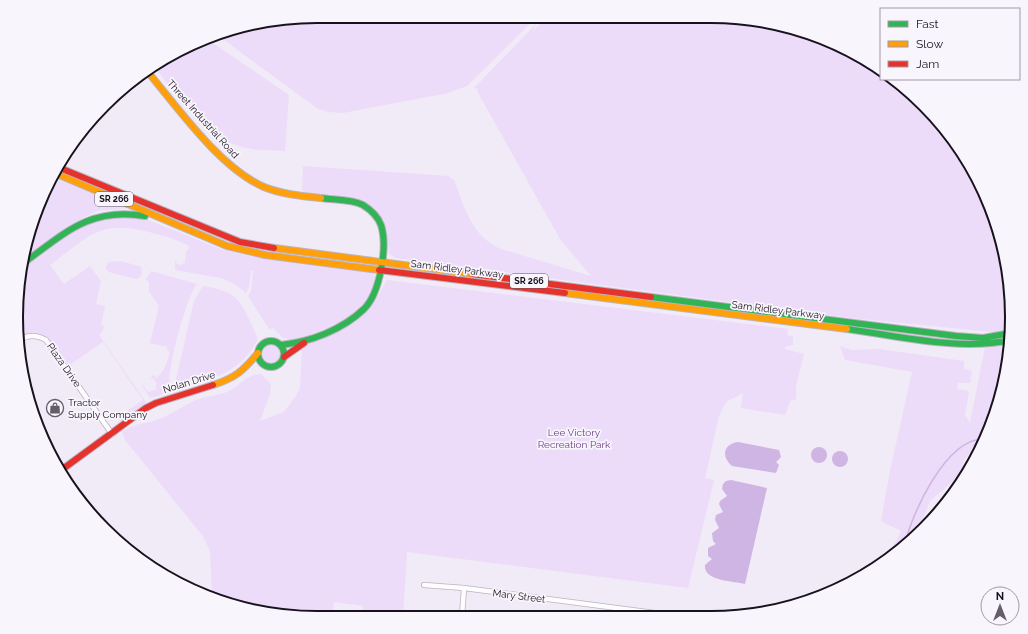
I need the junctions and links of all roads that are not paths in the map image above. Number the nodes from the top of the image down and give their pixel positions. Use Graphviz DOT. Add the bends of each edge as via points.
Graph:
graph roads {
  1 [pos="151,75"];
  2 [pos="63,169"];
  3 [pos="59,175"];
  4 [pos="172,223"];
  5 [pos="29,259"];
  6 [pos="381,262"];
  7 [pos="380,269"];
  8 [pos="1004,334"];
  9 [pos="24,338"];
  10 [pos="310,339"];
  11 [pos="1003,342"];
  12 [pos="281,345"];
  13 [pos="258,353"];
  14 [pos="284,357"];
  15 [pos="262,363"];
  16 [pos="245,369"];
  17 [pos="112,434"];
  18 [pos="65,468"];
  19 [pos="424,585"];
  20 [pos="464,588"];
  21 [pos="462,611"];
  22 [pos="639,611"];
  1 -- 6 [label="main road, Threet Industrial Road" via="225,162 242,174 264,187 295,195 350,201 369,209 381,226"];
  2 -- 6 [label="main road, Sam Ridley Parkway / SR 266" via="240,242"];
  3 -- 4 [label="main road, Sam Ridley Parkway / SR 266"];
  4 -- 5 [label="main road" via="135,213 115,212 98,215 82,222"];
  4 -- 7 [label="main road, Sam Ridley Parkway / SR 266" via="227,246 266,255"];
  6 -- 7 [label="main road, Threet Industrial Road"];
  6 -- 8 [label="main road, Sam Ridley Parkway / SR 266" via="956,336 983,338"];
  7 -- 10 [label="main road" via="372,299 359,314 342,325"];
  7 -- 11 [label="main road, Sam Ridley Parkway / SR 266" via="952,343 991,344"];
  9 -- 17 [label="street, Plaza Drive" via="31,335 46,340"];
  10 -- 12 [label="main road"];
  10 -- 14 [label="main road"];
  12 -- 13 [label="main road" via="274,341 266,342"];
  12 -- 14 [label="main road"];
  13 -- 15 [label="main road"];
  13 -- 16 [label="main road, Nolan Drive"];
  14 -- 15 [label="main road" via="276,366"];
  15 -- 16 [label="main road, Nolan Drive"];
  16 -- 17 [label="main road, Nolan Drive" via="227,381 152,405"];
  17 -- 18 [label="main road, Nolan Drive"];
  19 -- 20 [label="street, Mary Street"];
  20 -- 21 [label="street"];
  20 -- 22 [label="street, Mary Street"];
}
